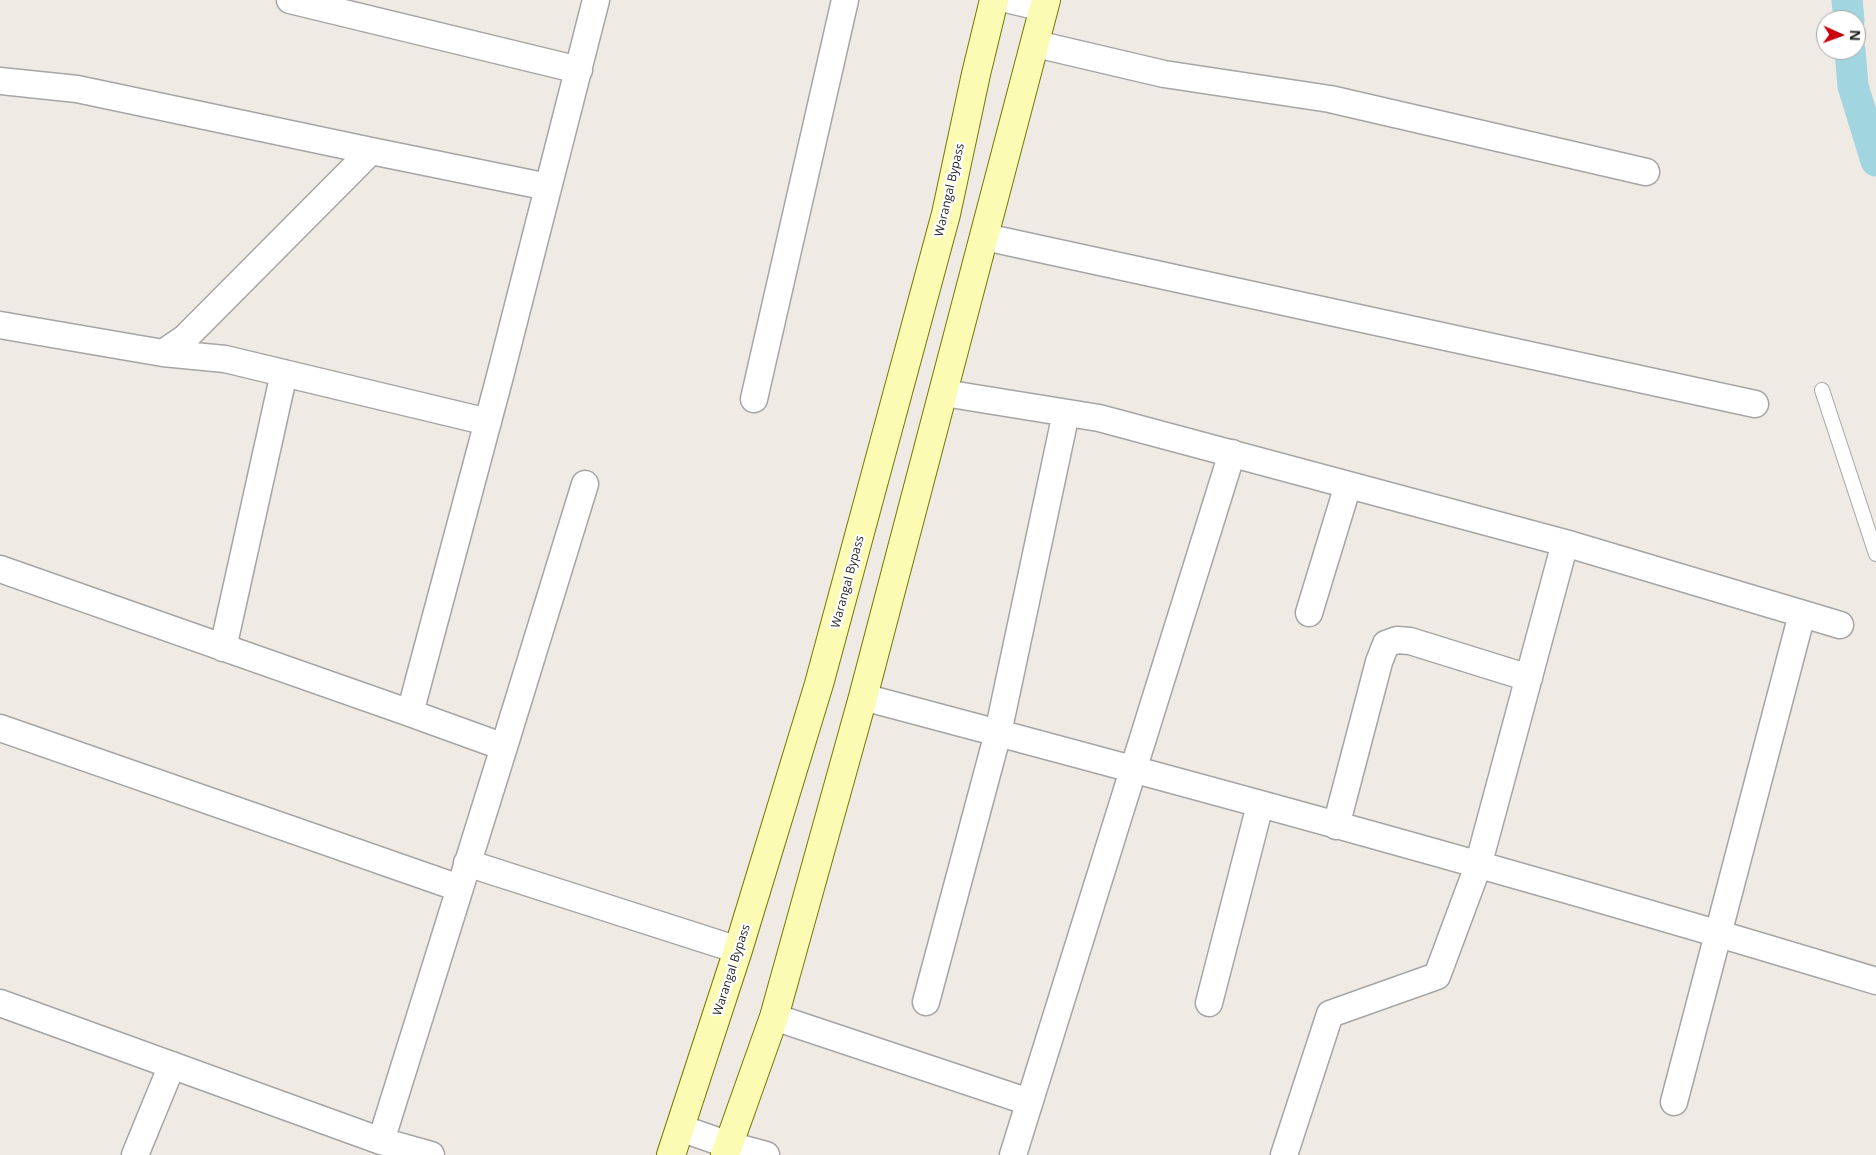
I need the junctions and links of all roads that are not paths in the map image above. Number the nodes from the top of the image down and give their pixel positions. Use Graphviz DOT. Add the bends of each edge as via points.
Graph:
graph roads {
  1 [pos="290,0"];
  2 [pos="596,0"];
  3 [pos="845,0"];
  4 [pos="994,0"];
  5 [pos="1010,0"];
  6 [pos="1045,4"];
  7 [pos="1036,44"];
  8 [pos="578,70"];
  9 [pos="0,81"];
  10 [pos="371,151"];
  11 [pos="1646,172"];
  12 [pos="548,187"];
  13 [pos="985,237"];
  14 [pos="0,326"];
  15 [pos="163,353"];
  16 [pos="284,373"];
  17 [pos="1822,390"];
  18 [pos="944,392"];
  19 [pos="754,399"];
  20 [pos="1755,404"];
  21 [pos="1066,413"];
  22 [pos="488,422"];
  23 [pos="1232,453"];
  24 [pos="585,484"];
  25 [pos="1348,485"];
  26 [pos="1565,543"];
  27 [pos="1876,554"];
  28 [pos="0,569"];
  29 [pos="1309,614"];
  30 [pos="1802,614"];
  31 [pos="1840,625"];
  32 [pos="223,648"];
  33 [pos="1529,678"];
  34 [pos="863,697"];
  35 [pos="410,713"];
  36 [pos="0,728"];
  37 [pos="998,733"];
  38 [pos="504,747"];
  39 [pos="1134,769"];
  40 [pos="1260,805"];
  41 [pos="1336,826"];
  42 [pos="467,863"];
  43 [pos="1478,866"];
  44 [pos="459,888"];
  45 [pos="1719,933"];
  46 [pos="738,950"];
  47 [pos="1876,981"];
  48 [pos="926,1002"];
  49 [pos="0,1003"];
  50 [pos="1209,1003"];
  51 [pos="774,1018"];
  52 [pos="172,1065"];
  53 [pos="1029,1102"];
  54 [pos="1674,1102"];
  55 [pos="680,1128"];
  56 [pos="381,1141"];
  57 [pos="727,1150"];
  58 [pos="135,1155"];
  59 [pos="430,1155"];
  60 [pos="671,1155"];
  61 [pos="766,1155"];
  62 [pos="1012,1155"];
  63 [pos="1284,1155"];
  1 -- 8 [label="street"];
  2 -- 8 [label="street"];
  3 -- 19 [label="street"];
  4 -- 46 [label="main road, Warangal Bypass" via="946,214 902,385 819,684"];
  5 -- 6 [label="street"];
  6 -- 7 [label="main road"];
  7 -- 11 [label="street" via="1164,74 1330,99"];
  7 -- 13 [label="main road"];
  8 -- 12 [label="street"];
  9 -- 10 [label="street" via="77,89"];
  10 -- 12 [label="street"];
  10 -- 15 [label="street" via="184,338"];
  12 -- 22 [label="street"];
  13 -- 18 [label="main road"];
  13 -- 20 [label="street"];
  14 -- 15 [label="street"];
  15 -- 16 [label="street" via="225,359"];
  16 -- 22 [label="street"];
  16 -- 32 [label="street"];
  17 -- 27 [label="lane"];
  18 -- 21 [label="street"];
  18 -- 34 [label="main road"];
  21 -- 23 [label="street" via="1099,418"];
  21 -- 37 [label="street"];
  22 -- 35 [label="street"];
  23 -- 25 [label="street"];
  23 -- 39 [label="street"];
  24 -- 38 [label="street"];
  25 -- 26 [label="street"];
  25 -- 29 [label="street"];
  26 -- 30 [label="street"];
  26 -- 33 [label="street"];
  28 -- 32 [label="street"];
  30 -- 31 [label="street"];
  30 -- 45 [label="street"];
  32 -- 35 [label="street"];
  33 -- 41 [label="street" via="1410,641 1397,640 1386,644"];
  33 -- 43 [label="street"];
  34 -- 37 [label="street"];
  34 -- 51 [label="main road"];
  35 -- 38 [label="street"];
  36 -- 44 [label="street"];
  37 -- 39 [label="street"];
  37 -- 48 [label="street"];
  38 -- 42 [label="street"];
  39 -- 40 [label="street"];
  39 -- 53 [label="street"];
  40 -- 41 [label="street"];
  40 -- 50 [label="street"];
  41 -- 43 [label="street"];
  42 -- 44 [label="street"];
  42 -- 46 [label="street"];
  43 -- 45 [label="street"];
  43 -- 63 [label="street" via="1438,976 1330,1014"];
  44 -- 56 [label="street"];
  45 -- 47 [label="street"];
  45 -- 54 [label="street"];
  46 -- 55 [label="main road, Warangal Bypass"];
  49 -- 52 [label="street"];
  51 -- 53 [label="street"];
  51 -- 57 [label="main road"];
  52 -- 56 [label="street"];
  52 -- 58 [label="street"];
  53 -- 62 [label="street"];
  55 -- 57 [label="street"];
  55 -- 60 [label="main road, Warangal Bypass"];
  56 -- 59 [label="street"];
  57 -- 61 [label="street"];
}
